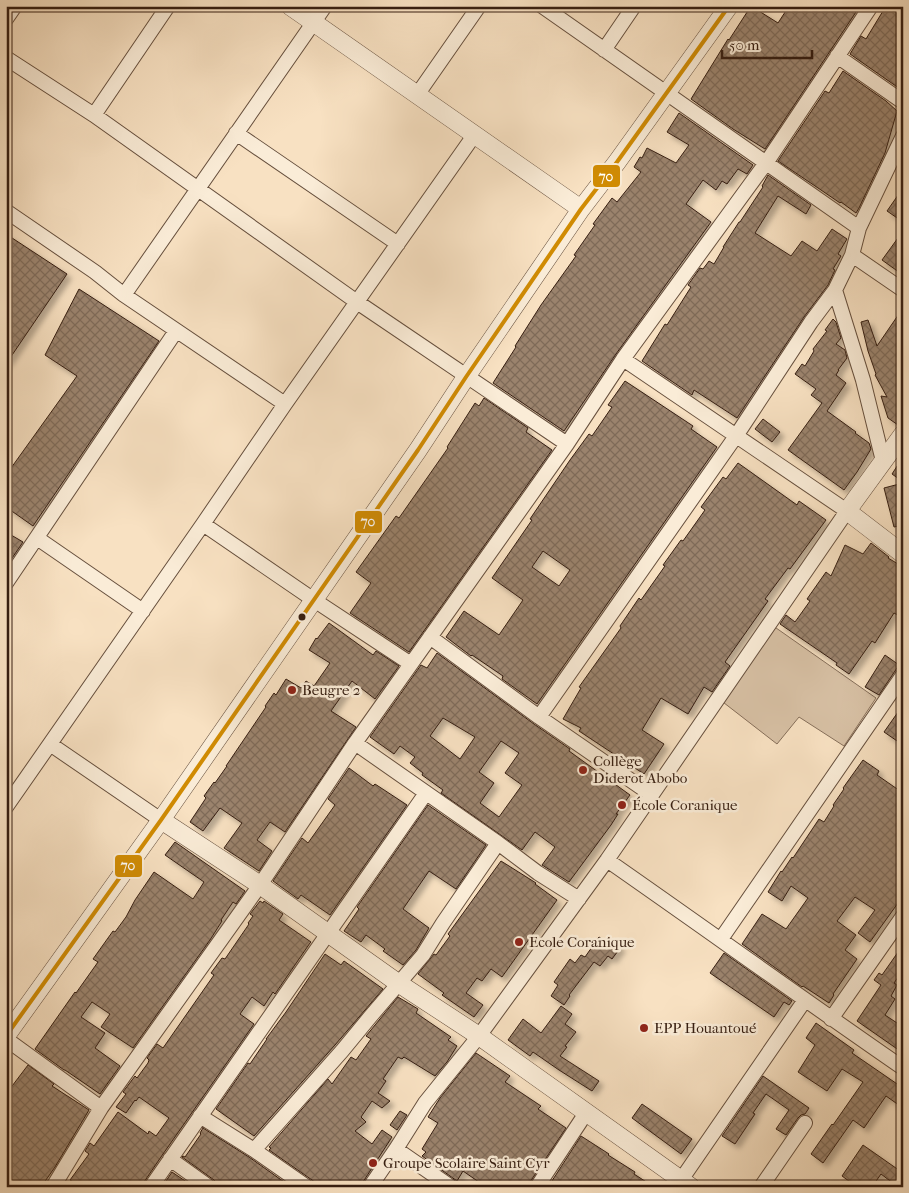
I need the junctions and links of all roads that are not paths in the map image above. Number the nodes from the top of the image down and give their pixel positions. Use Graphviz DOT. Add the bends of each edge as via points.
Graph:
graph roads {
  1 [pos="15,6"];
  2 [pos="168,6"];
  3 [pos="290,6"];
  4 [pos="325,6"];
  5 [pos="479,6"];
  6 [pos="542,6"];
  7 [pos="634,6"];
  8 [pos="729,6"];
  9 [pos="871,6"];
  10 [pos="6,19"];
  11 [pos="313,22"];
  12 [pos="604,50"];
  13 [pos="837,56"];
  14 [pos="6,58"];
  15 [pos="666,92"];
  16 [pos="417,95"];
  17 [pos="903,102"];
  18 [pos="94,115"];
  19 [pos="236,133"];
  20 [pos="474,134"];
  21 [pos="903,136"];
  22 [pos="898,160"];
  23 [pos="766,162"];
  24 [pos="199,189"];
  25 [pos="581,208"];
  26 [pos="6,211"];
  27 [pos="859,228"];
  28 [pos="398,244"];
  29 [pos="852,255"];
  30 [pos="835,290"];
  31 [pos="903,290"];
  32 [pos="124,295"];
  33 [pos="357,302"];
  34 [pos="176,331"];
  35 [pos="623,359"];
  36 [pos="466,377"];
  37 [pos="285,404"];
  38 [pos="736,436"];
  39 [pos="902,436"];
  40 [pos="567,444"];
  41 [pos="883,461"];
  42 [pos="847,511"];
  43 [pos="203,524"];
  44 [pos="37,538"];
  45 [pos="903,554"];
  46 [pos="6,583"];
  47 [pos="314,600"];
  48 [pos="143,611"];
  49 [pos="430,637"];
  50 [pos="410,664"];
  51 [pos="903,675"];
  52 [pos="539,717"];
  53 [pos="355,743"];
  54 [pos="50,744"];
  55 [pos="426,793"];
  56 [pos="652,795"];
  57 [pos="6,807"];
  58 [pos="161,820"];
  59 [pos="498,842"];
  60 [pos="607,860"];
  61 [pos="260,885"];
  62 [pos="579,899"];
  63 [pos="903,916"];
  64 [pos="328,934"];
  65 [pos="721,939"];
  66 [pos="398,983"];
  67 [pos="805,1000"];
  68 [pos="831,1019"];
  69 [pos="479,1036"];
  70 [pos="6,1038"];
  71 [pos="903,1068"];
  72 [pos="101,1108"];
  73 [pos="586,1112"];
  74 [pos="200,1116"];
  75 [pos="806,1123"];
  76 [pos="396,1149"];
  77 [pos="254,1150"];
  78 [pos="170,1159"];
  79 [pos="686,1184"];
  80 [pos="54,1186"];
  81 [pos="151,1187"];
  82 [pos="208,1187"];
  83 [pos="307,1187"];
  84 [pos="370,1187"];
  85 [pos="451,1187"];
  86 [pos="536,1187"];
  87 [pos="761,1187"];
  1 -- 10 [label="street"];
  2 -- 18 [label="street"];
  3 -- 11 [label="street"];
  4 -- 11 [label="street"];
  5 -- 16 [label="street"];
  6 -- 12 [label="street"];
  7 -- 12 [label="street"];
  8 -- 15 [label="street"];
  9 -- 13 [label="street"];
  11 -- 16 [label="street"];
  11 -- 19 [label="street"];
  12 -- 15 [label="street"];
  13 -- 17 [label="street"];
  13 -- 23 [label="street"];
  14 -- 18 [label="street"];
  15 -- 23 [label="street"];
  15 -- 25 [label="street"];
  16 -- 20 [label="street"];
  18 -- 24 [label="street"];
  19 -- 24 [label="street"];
  19 -- 28 [label="street"];
  20 -- 25 [label="street"];
  20 -- 28 [label="street"];
  21 -- 22 [label="street"];
  22 -- 27 [label="street"];
  23 -- 27 [label="street"];
  23 -- 35 [label="street"];
  24 -- 32 [label="street"];
  24 -- 33 [label="street"];
  25 -- 36 [label="street"];
  26 -- 32 [label="street"];
  27 -- 29 [label="street"];
  28 -- 33 [label="street"];
  29 -- 30 [label="street"];
  29 -- 31 [label="street"];
  30 -- 38 [label="street"];
  30 -- 41 [label="street" via="863,380"];
  32 -- 34 [label="street"];
  33 -- 36 [label="street"];
  33 -- 37 [label="street"];
  34 -- 37 [label="street"];
  34 -- 44 [label="street"];
  35 -- 38 [label="street"];
  35 -- 40 [label="street"];
  36 -- 40 [label="street"];
  36 -- 47 [label="street"];
  37 -- 43 [label="street"];
  38 -- 42 [label="street"];
  38 -- 52 [label="street"];
  39 -- 41 [label="street"];
  40 -- 49 [label="street"];
  41 -- 42 [label="street"];
  42 -- 45 [label="street"];
  42 -- 56 [label="street"];
  43 -- 47 [label="street"];
  43 -- 48 [label="street"];
  44 -- 46 [label="street"];
  44 -- 48 [label="street"];
  47 -- 50 [label="street"];
  47 -- 58 [label="street"];
  48 -- 54 [label="street"];
  49 -- 50 [label="street"];
  49 -- 52 [label="street"];
  50 -- 53 [label="street"];
  51 -- 65 [label="street"];
  52 -- 56 [label="street"];
  53 -- 55 [label="street"];
  53 -- 61 [label="street"];
  54 -- 57 [label="street"];
  54 -- 58 [label="street"];
  55 -- 59 [label="street"];
  55 -- 64 [label="street"];
  56 -- 60 [label="street"];
  58 -- 61 [label="street"];
  58 -- 70 [label="street"];
  59 -- 62 [label="street"];
  59 -- 66 [label="street" via="423,955"];
  60 -- 62 [label="street"];
  60 -- 65 [label="street"];
  61 -- 64 [label="street"];
  61 -- 72 [label="street"];
  62 -- 69 [label="street"];
  63 -- 68 [label="street"];
  64 -- 66 [label="street"];
  64 -- 74 [label="street"];
  65 -- 67 [label="street"];
  66 -- 69 [label="street"];
  66 -- 77 [label="street"];
  67 -- 68 [label="street"];
  67 -- 79 [label="street"];
  68 -- 71 [label="street"];
  69 -- 73 [label="street"];
  69 -- 76 [label="street" via="425,1103"];
  70 -- 72 [label="street"];
  72 -- 80 [label="street"];
  73 -- 79 [label="street"];
  73 -- 86 [label="street"];
  74 -- 77 [label="street"];
  74 -- 78 [label="street"];
  75 -- 87 [label="street"];
  76 -- 84 [label="street"];
  76 -- 85 [label="street"];
  77 -- 83 [label="street"];
  78 -- 81 [label="street"];
  78 -- 82 [label="street"];
}
